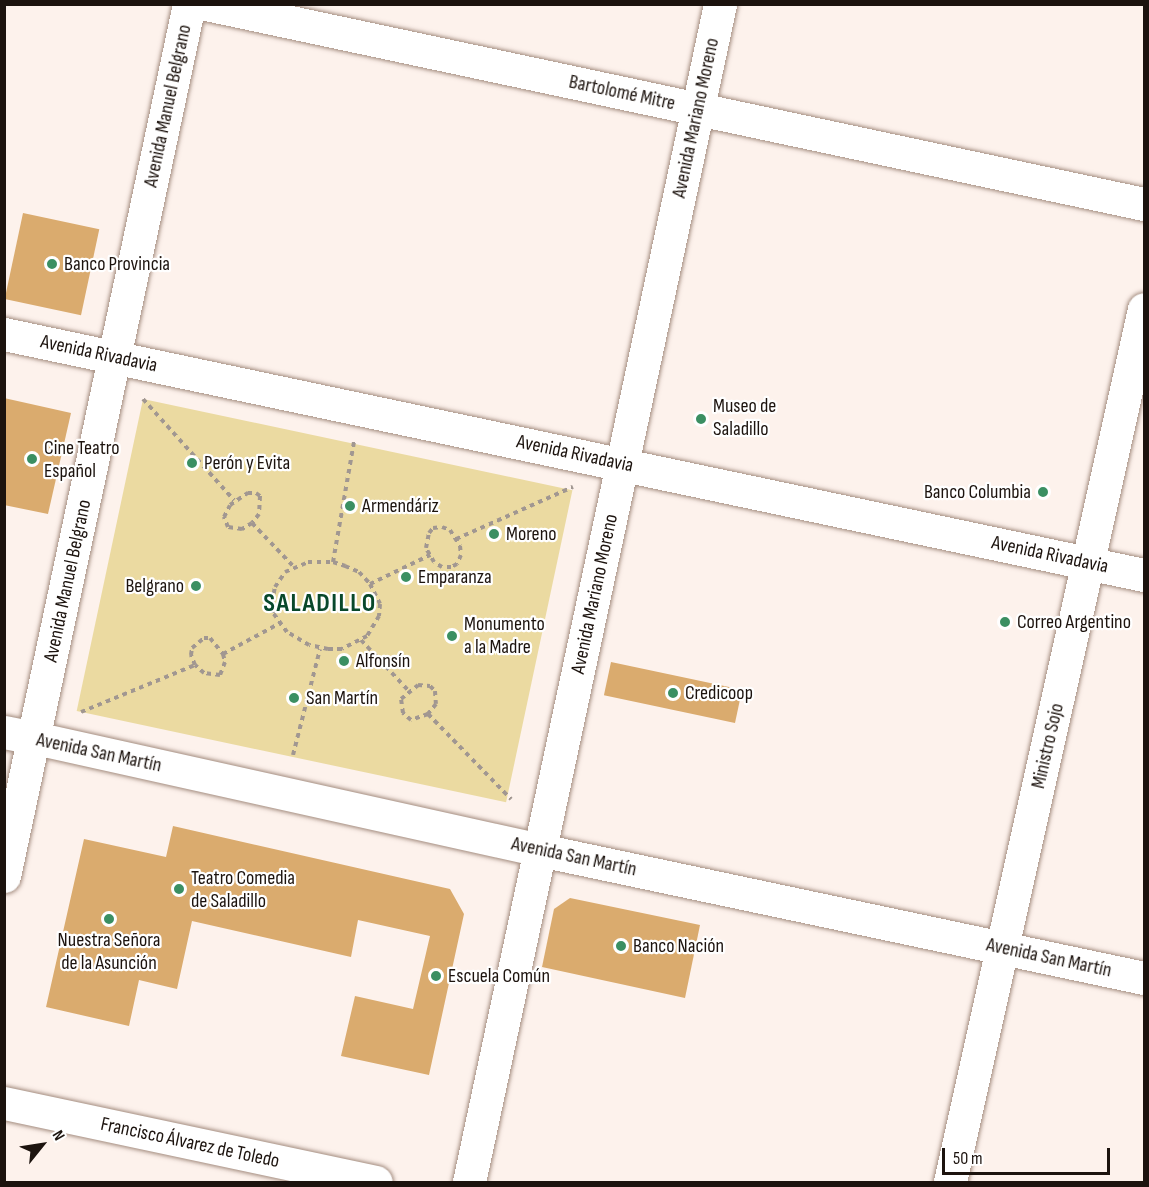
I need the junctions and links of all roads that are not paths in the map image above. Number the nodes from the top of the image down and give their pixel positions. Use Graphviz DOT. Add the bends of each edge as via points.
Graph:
graph roads {
  1 [pos="189,4"];
  2 [pos="206,4"];
  3 [pos="720,4"];
  4 [pos="698,109"];
  5 [pos="1144,204"];
  6 [pos="1144,309"];
  7 [pos="4,334"];
  8 [pos="116,358"];
  9 [pos="622,464"];
  10 [pos="1089,563"];
  11 [pos="1144,574"];
  12 [pos="20,735"];
  13 [pos="540,850"];
  14 [pos="4,876"];
  15 [pos="1003,948"];
  16 [pos="1144,978"];
  17 [pos="4,1103"];
  18 [pos="376,1182"];
  19 [pos="469,1182"];
  20 [pos="950,1182"];
  1 -- 8 [label="main road, Avenida Manuel Belgrano"];
  2 -- 4 [label="main road, Bartolomé Mitre"];
  3 -- 4 [label="main road, Avenida Mariano Moreno"];
  4 -- 5 [label="main road, Bartolomé Mitre"];
  4 -- 9 [label="main road, Avenida Mariano Moreno"];
  6 -- 10 [label="main road, Ministro Sojo"];
  7 -- 8 [label="main road, Avenida Rivadavia"];
  8 -- 9 [label="main road, Avenida Rivadavia"];
  8 -- 12 [label="main road, Avenida Manuel Belgrano"];
  9 -- 10 [label="main road, Avenida Rivadavia"];
  9 -- 13 [label="main road, Avenida Mariano Moreno"];
  10 -- 11 [label="main road, Avenida Rivadavia"];
  10 -- 15 [label="main road, Ministro Sojo"];
  12 -- 13 [label="main road, Avenida San Martín"];
  12 -- 14 [label="main road, Avenida Manuel Belgrano"];
  13 -- 15 [label="main road, Avenida San Martín"];
  13 -- 19 [label="main road, Avenida Mariano Moreno"];
  15 -- 16 [label="main road, Avenida San Martín"];
  15 -- 20 [label="main road, Ministro Sojo"];
  17 -- 18 [label="main road, Francisco Álvarez de Toledo"];
}
